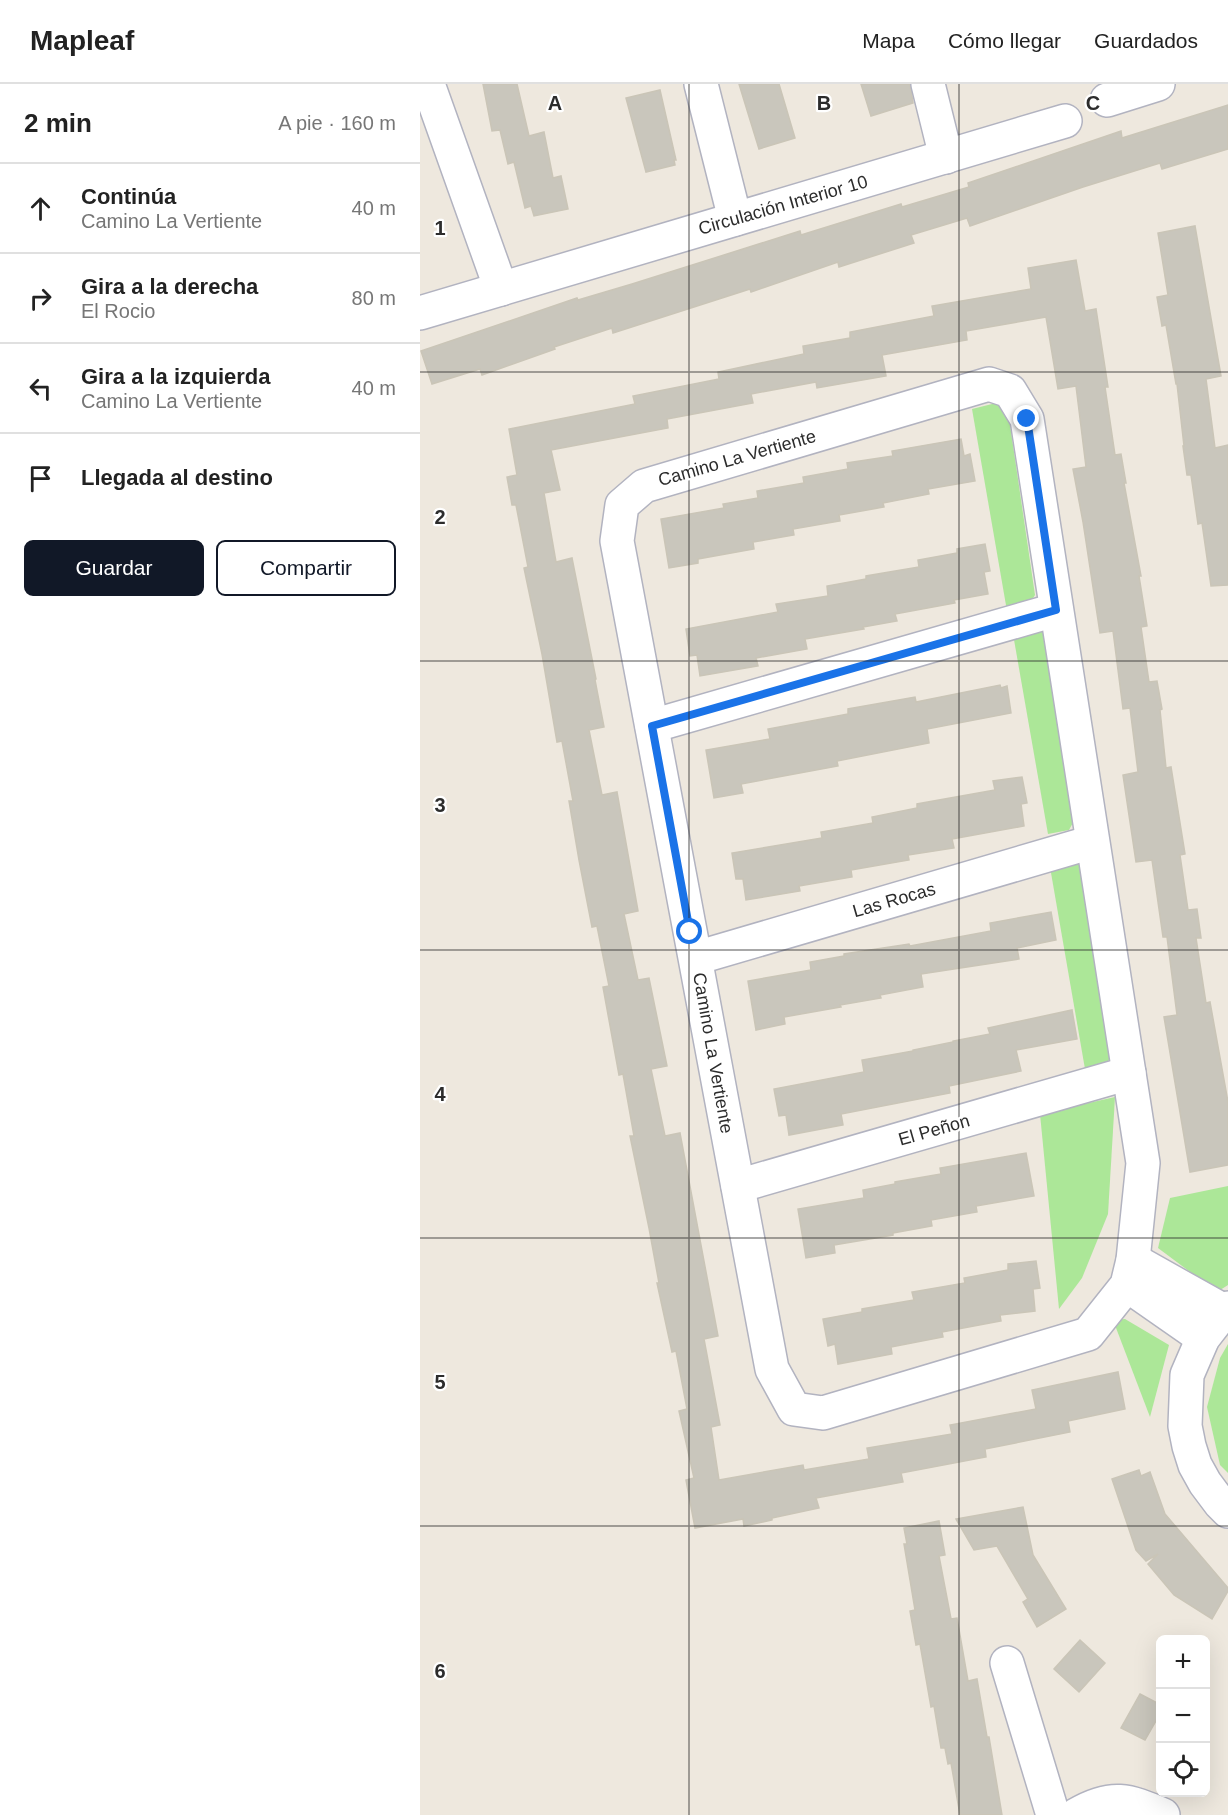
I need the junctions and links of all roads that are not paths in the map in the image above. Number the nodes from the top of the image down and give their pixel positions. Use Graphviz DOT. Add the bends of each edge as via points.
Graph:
graph roads {
  1 [pos="428,84"];
  2 [pos="701,84"];
  3 [pos="928,84"];
  4 [pos="1158,84"];
  5 [pos="1107,99"];
  6 [pos="1065,122"];
  7 [pos="946,157"];
  8 [pos="735,219"];
  9 [pos="501,289"];
  10 [pos="420,313"];
  11 [pos="1056,610"];
  12 [pos="652,726"];
  13 [pos="1092,842"];
  14 [pos="696,958"];
  15 [pos="1129,1073"];
  16 [pos="738,1186"];
  17 [pos="1130,1272"];
  18 [pos="1226,1310"];
  19 [pos="1203,1338"];
  20 [pos="1228,1511"];
  21 [pos="1007,1663"];
  22 [pos="1053,1815"];
  23 [pos="1076,1815"];
  24 [pos="1163,1815"];
  1 -- 9 [label="street"];
  2 -- 8 [label="street"];
  3 -- 7 [label="street"];
  4 -- 5 [label="street"];
  6 -- 7 [label="street, Circulación Interior 10"];
  7 -- 8 [label="street, Circulación Interior 10"];
  8 -- 9 [label="street, Circulación Interior 10"];
  9 -- 10 [label="street, Circulación Interior 10"];
  11 -- 12 [label="street"];
  11 -- 12 [label="street, Camino La Vertiente" via="1027,419 1010,391 989,384 644,486 622,506 617,541"];
  11 -- 13 [label="street, Camino La Vertiente"];
  12 -- 14 [label="street, Camino La Vertiente"];
  13 -- 14 [label="street, Las Rocas"];
  13 -- 15 [label="street, Camino La Vertiente"];
  14 -- 16 [label="street, Camino La Vertiente"];
  15 -- 16 [label="street, El Peñon"];
  15 -- 17 [label="street, Camino La Vertiente" via="1143,1162"];
  16 -- 17 [label="street, Camino La Vertiente" via="772,1369 794,1409 823,1413 1088,1334"];
  17 -- 18 [label="street"];
  17 -- 19 [label="street"];
  18 -- 19 [label="street"];
  19 -- 20 [label="street" via="1187,1375 1185,1426 1195,1465"];
  21 -- 22 [label="street"];
  23 -- 24 [label="street" via="1104,1802 1122,1800"];
}
